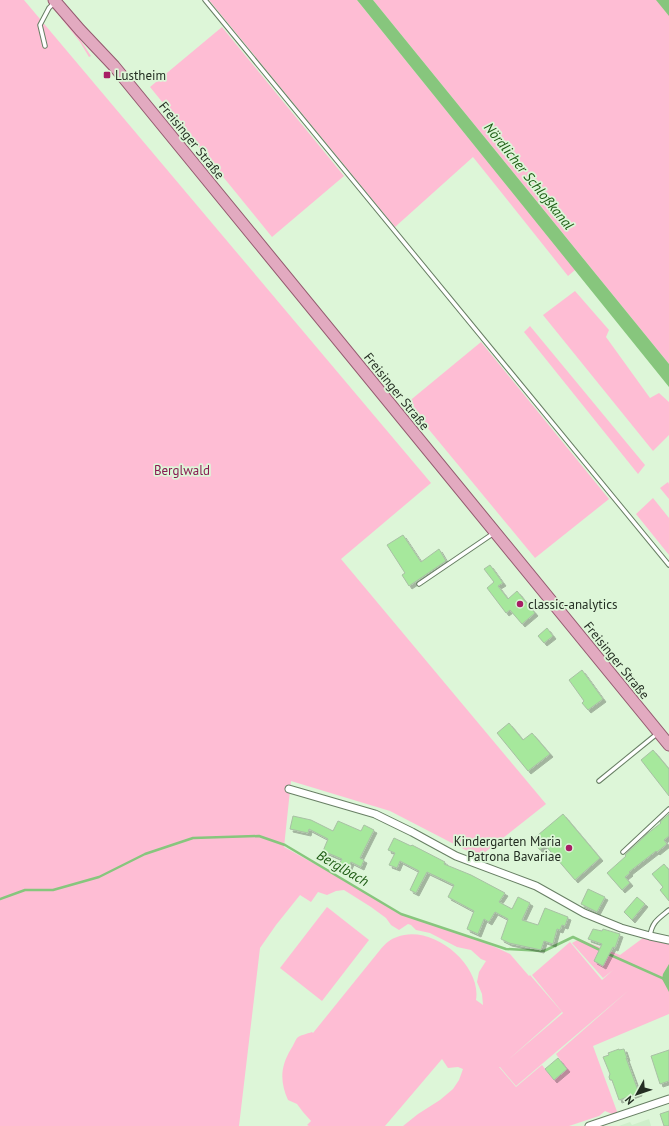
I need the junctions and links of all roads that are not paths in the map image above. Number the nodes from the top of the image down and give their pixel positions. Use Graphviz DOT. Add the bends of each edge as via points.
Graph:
graph roads {
  1 [pos="205,0"];
  2 [pos="58,1"];
  3 [pos="44,46"];
  4 [pos="495,533"];
  5 [pos="669,565"];
  6 [pos="419,584"];
  7 [pos="659,733"];
  8 [pos="669,745"];
  9 [pos="599,781"];
  10 [pos="289,789"];
  11 [pos="669,810"];
  12 [pos="623,852"];
  13 [pos="669,910"];
  14 [pos="650,936"];
  15 [pos="669,940"];
  16 [pos="669,1099"];
  17 [pos="589,1126"];
  1 -- 5 [label="lane"];
  2 -- 3 [label="lane" via="49,8 40,25"];
  2 -- 4 [label="main road, Freisinger Straße" via="80,30 114,66"];
  4 -- 6 [label="lane"];
  4 -- 7 [label="main road, Freisinger Straße"];
  7 -- 8 [label="main road, Freisinger Straße"];
  7 -- 9 [label="lane"];
  10 -- 14 [label="street" via="375,814 456,856 536,886 584,913"];
  11 -- 12 [label="lane"];
  13 -- 14 [label="lane" via="655,922"];
  14 -- 15 [label="street"];
  16 -- 17 [label="street"];
}
